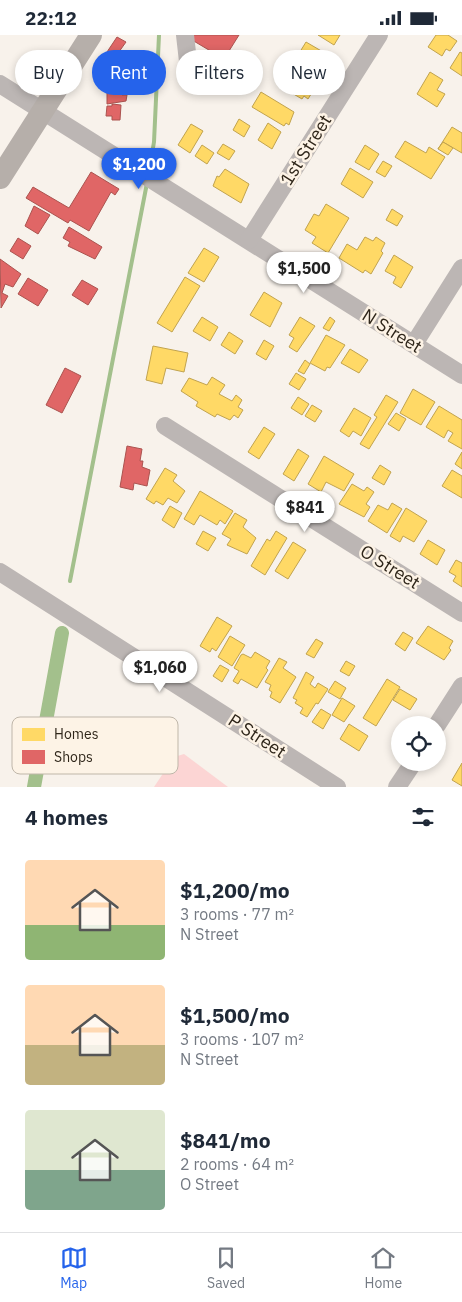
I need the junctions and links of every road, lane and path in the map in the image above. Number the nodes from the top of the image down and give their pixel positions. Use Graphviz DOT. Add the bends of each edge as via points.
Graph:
graph roads {
  1 [pos="91,35"];
  2 [pos="184,35"];
  3 [pos="379,35"];
  4 [pos="186,50"];
  5 [pos="0,84"];
  6 [pos="43,110"];
  7 [pos="0,178"];
  8 [pos="249,241"];
  9 [pos="462,268"];
  10 [pos="414,344"];
  11 [pos="462,375"];
  12 [pos="165,426"];
  13 [pos="0,572"];
  14 [pos="462,613"];
  15 [pos="462,686"];
  16 [pos="443,716"];
  17 [pos="408,771"];
  18 [pos="338,787"];
  19 [pos="397,787"];
  1 -- 6 [label="main road"];
  2 -- 4 [label="street"];
  3 -- 8 [label="street, 1st Street"];
  5 -- 6 [label="street, N Street"];
  6 -- 7 [label="main road"];
  6 -- 8 [label="street, N Street"];
  8 -- 10 [label="street, N Street"];
  9 -- 10 [label="street"];
  10 -- 11 [label="street, N Street"];
  12 -- 14 [label="street, O Street"];
  13 -- 18 [label="street, P Street"];
  15 -- 16 [label="street"];
  17 -- 19 [label="street"];
}
